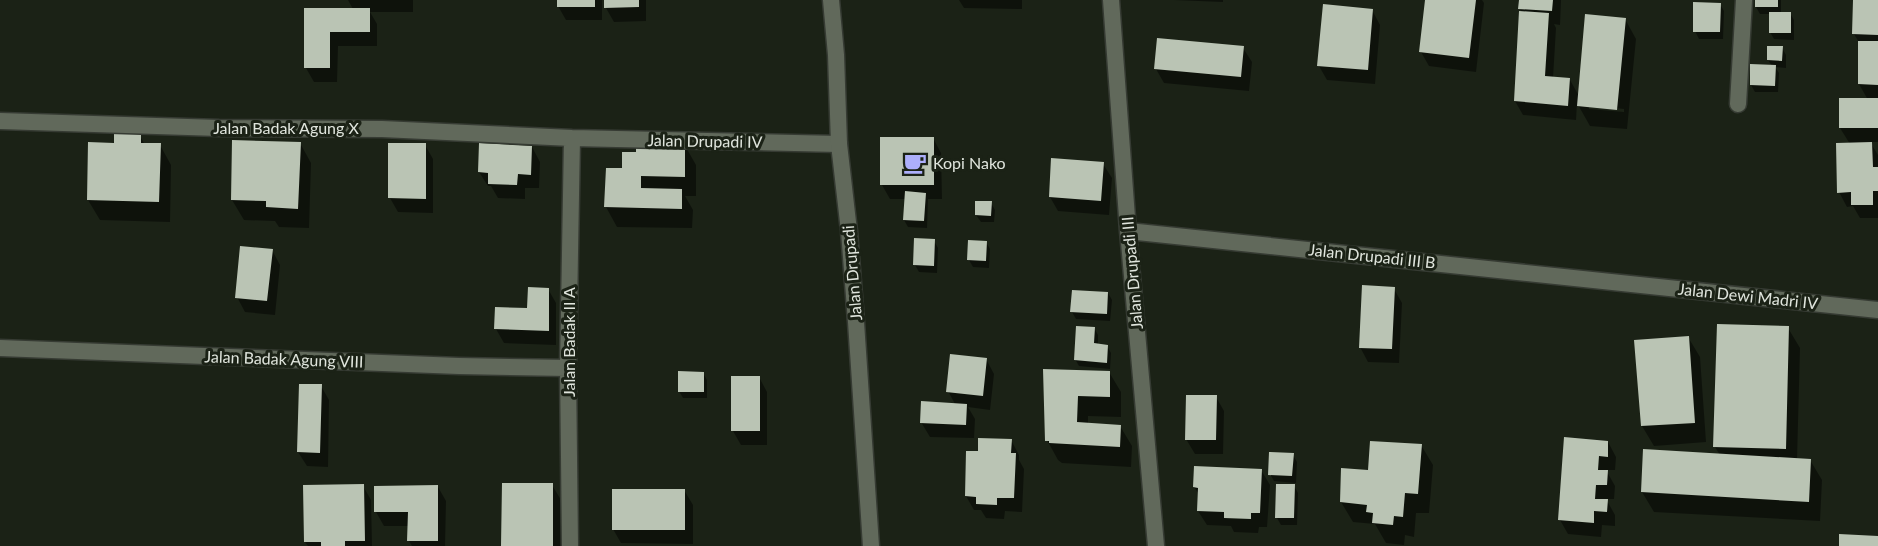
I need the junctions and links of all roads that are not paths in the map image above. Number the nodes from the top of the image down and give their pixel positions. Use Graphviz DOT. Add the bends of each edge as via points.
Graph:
graph roads {
  1 [pos="831,0"];
  2 [pos="1111,0"];
  3 [pos="1744,0"];
  4 [pos="1738,104"];
  5 [pos="0,121"];
  6 [pos="572,138"];
  7 [pos="839,144"];
  8 [pos="1128,231"];
  9 [pos="1617,282"];
  10 [pos="1878,310"];
  11 [pos="0,348"];
  12 [pos="568,368"];
  13 [pos="570,546"];
  14 [pos="871,546"];
  15 [pos="1156,546"];
  1 -- 7 [label="street, Jalan Drupadi"];
  2 -- 8 [label="street, Jalan Drupadi III"];
  3 -- 4 [label="street"];
  5 -- 6 [label="street, Jalan Badak Agung X" via="382,129"];
  6 -- 7 [label="street, Jalan Drupadi IV"];
  6 -- 12 [label="street, Jalan Badak II A"];
  7 -- 14 [label="street, Jalan Drupadi" via="855,299"];
  8 -- 9 [label="street, Jalan Drupadi III B"];
  8 -- 15 [label="street, Jalan Drupadi III"];
  9 -- 10 [label="street, Jalan Dewi Madri IV"];
  11 -- 12 [label="street, Jalan Badak Agung VIII"];
  12 -- 13 [label="street, Jalan Badak II A"];
}
